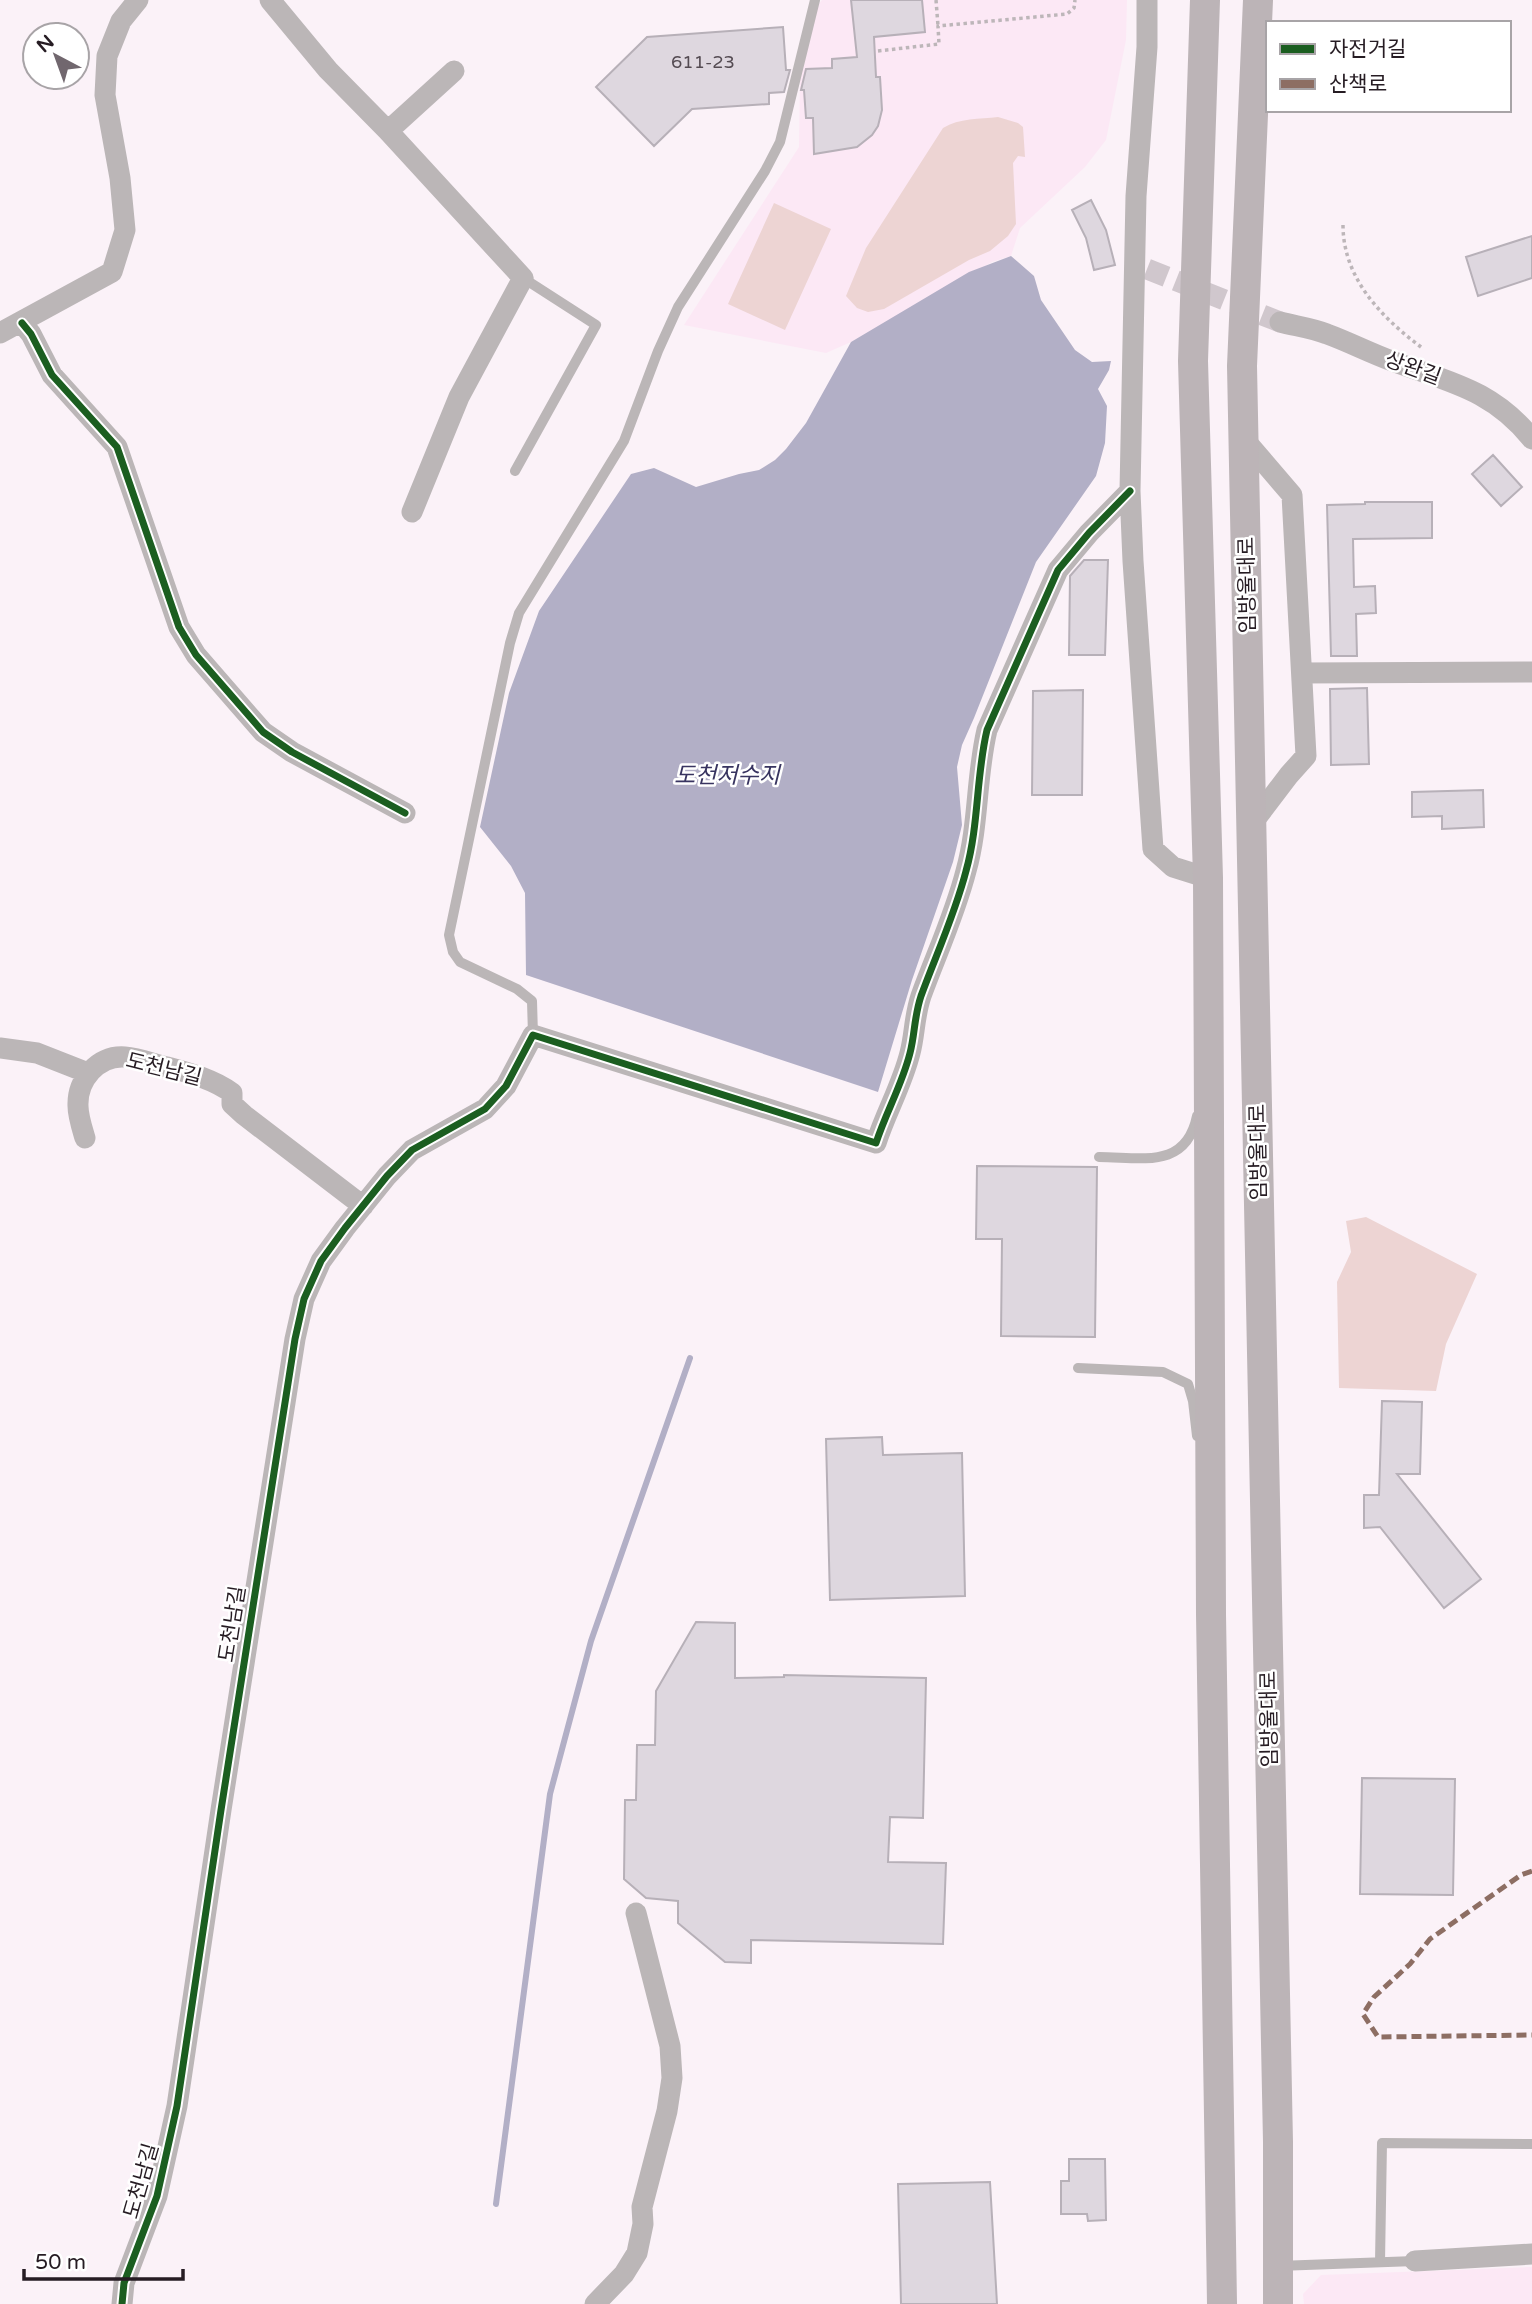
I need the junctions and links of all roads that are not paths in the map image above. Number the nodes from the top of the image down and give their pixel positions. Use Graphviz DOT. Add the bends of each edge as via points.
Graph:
graph roads {
  1 [pos="138,0"];
  2 [pos="270,0"];
  3 [pos="815,0"];
  4 [pos="1147,0"];
  5 [pos="1205,0"];
  6 [pos="1258,0"];
  7 [pos="454,71"];
  8 [pos="388,131"];
  9 [pos="523,278"];
  10 [pos="1280,322"];
  11 [pos="22,323"];
  12 [pos="0,333"];
  13 [pos="1244,439"];
  14 [pos="1532,439"];
  15 [pos="515,471"];
  16 [pos="1130,491"];
  17 [pos="412,512"];
  18 [pos="1532,672"];
  19 [pos="1302,673"];
  20 [pos="405,813"];
  21 [pos="1251,825"];
  22 [pos="1208,878"];
  23 [pos="533,1035"];
  24 [pos="0,1048"];
  25 [pos="1209,1055"];
  26 [pos="88,1073"];
  27 [pos="85,1138"];
  28 [pos="1099,1157"];
  29 [pos="363,1206"];
  30 [pos="1078,1368"];
  31 [pos="1211,1478"];
  32 [pos="636,1913"];
  33 [pos="1532,2144"];
  34 [pos="1532,2254"];
  35 [pos="1416,2261"];
  36 [pos="1380,2262"];
  37 [pos="1278,2266"];
  38 [pos="122,2304"];
  39 [pos="595,2304"];
  40 [pos="1222,2304"];
  41 [pos="1278,2304"];
  1 -- 11 [label="street" via="121,21 107,56 105,95 125,230 112,272"];
  2 -- 8 [label="street" via="328,70"];
  3 -- 23 [label="lane" via="780,142 678,307 624,441 519,613 510,643 449,935 460,962 532,1001"];
  4 -- 16 [label="street" via="1136,195 1141,269"];
  5 -- 22 [label="main road" via="1193,361"];
  6 -- 13 [label="main road, 임방울대로" via="1242,366"];
  7 -- 8 [label="street"];
  8 -- 9 [label="street"];
  9 -- 15 [label="lane" via="596,325"];
  9 -- 17 [label="street" via="459,397"];
  10 -- 14 [label="street, 상완길" via="1326,333 1484,396"];
  11 -- 12 [label="street"];
  11 -- 20 [label="street" via="52,375 117,447 179,627 196,654 263,732"];
  13 -- 19 [label="street" via="1292,495"];
  13 -- 21 [label="main road, 임방울대로"];
  16 -- 22 [label="street" via="1153,849 1173,867"];
  16 -- 23 [label="street" via="1058,570 988,730 967,871 920,1000 900,1084 876,1143"];
  18 -- 19 [label="street"];
  19 -- 21 [label="street" via="1307,756"];
  21 -- 37 [label="main road, 임방울대로"];
  22 -- 25 [label="main road"];
  23 -- 29 [label="street, 도천남길" via="506,1086 485,1108 412,1150"];
  24 -- 26 [label="street" via="37,1053"];
  25 -- 28 [label="lane" via="1193,1134 1180,1150 1159,1157"];
  25 -- 31 [label="main road"];
  26 -- 27 [label="street" via="78,1104"];
  26 -- 29 [label="street, 도천남길" via="111,1058 125,1057 219,1084 232,1093 232,1104 244,1115"];
  29 -- 38 [label="street, 도천남길" via="321,1261 304,1299 295,1339 177,2106 157,2196 124,2283"];
  30 -- 31 [label="lane" via="1163,1373 1188,1384 1197,1436"];
  31 -- 40 [label="main road"];
  32 -- 39 [label="street" via="670,2046 672,2078 642,2207 637,2253"];
  33 -- 36 [label="lane" via="1382,2143"];
  34 -- 35 [label="street"];
  35 -- 36 [label="lane"];
  36 -- 37 [label="lane"];
  37 -- 41 [label="main road, 임방울대로"];
}
